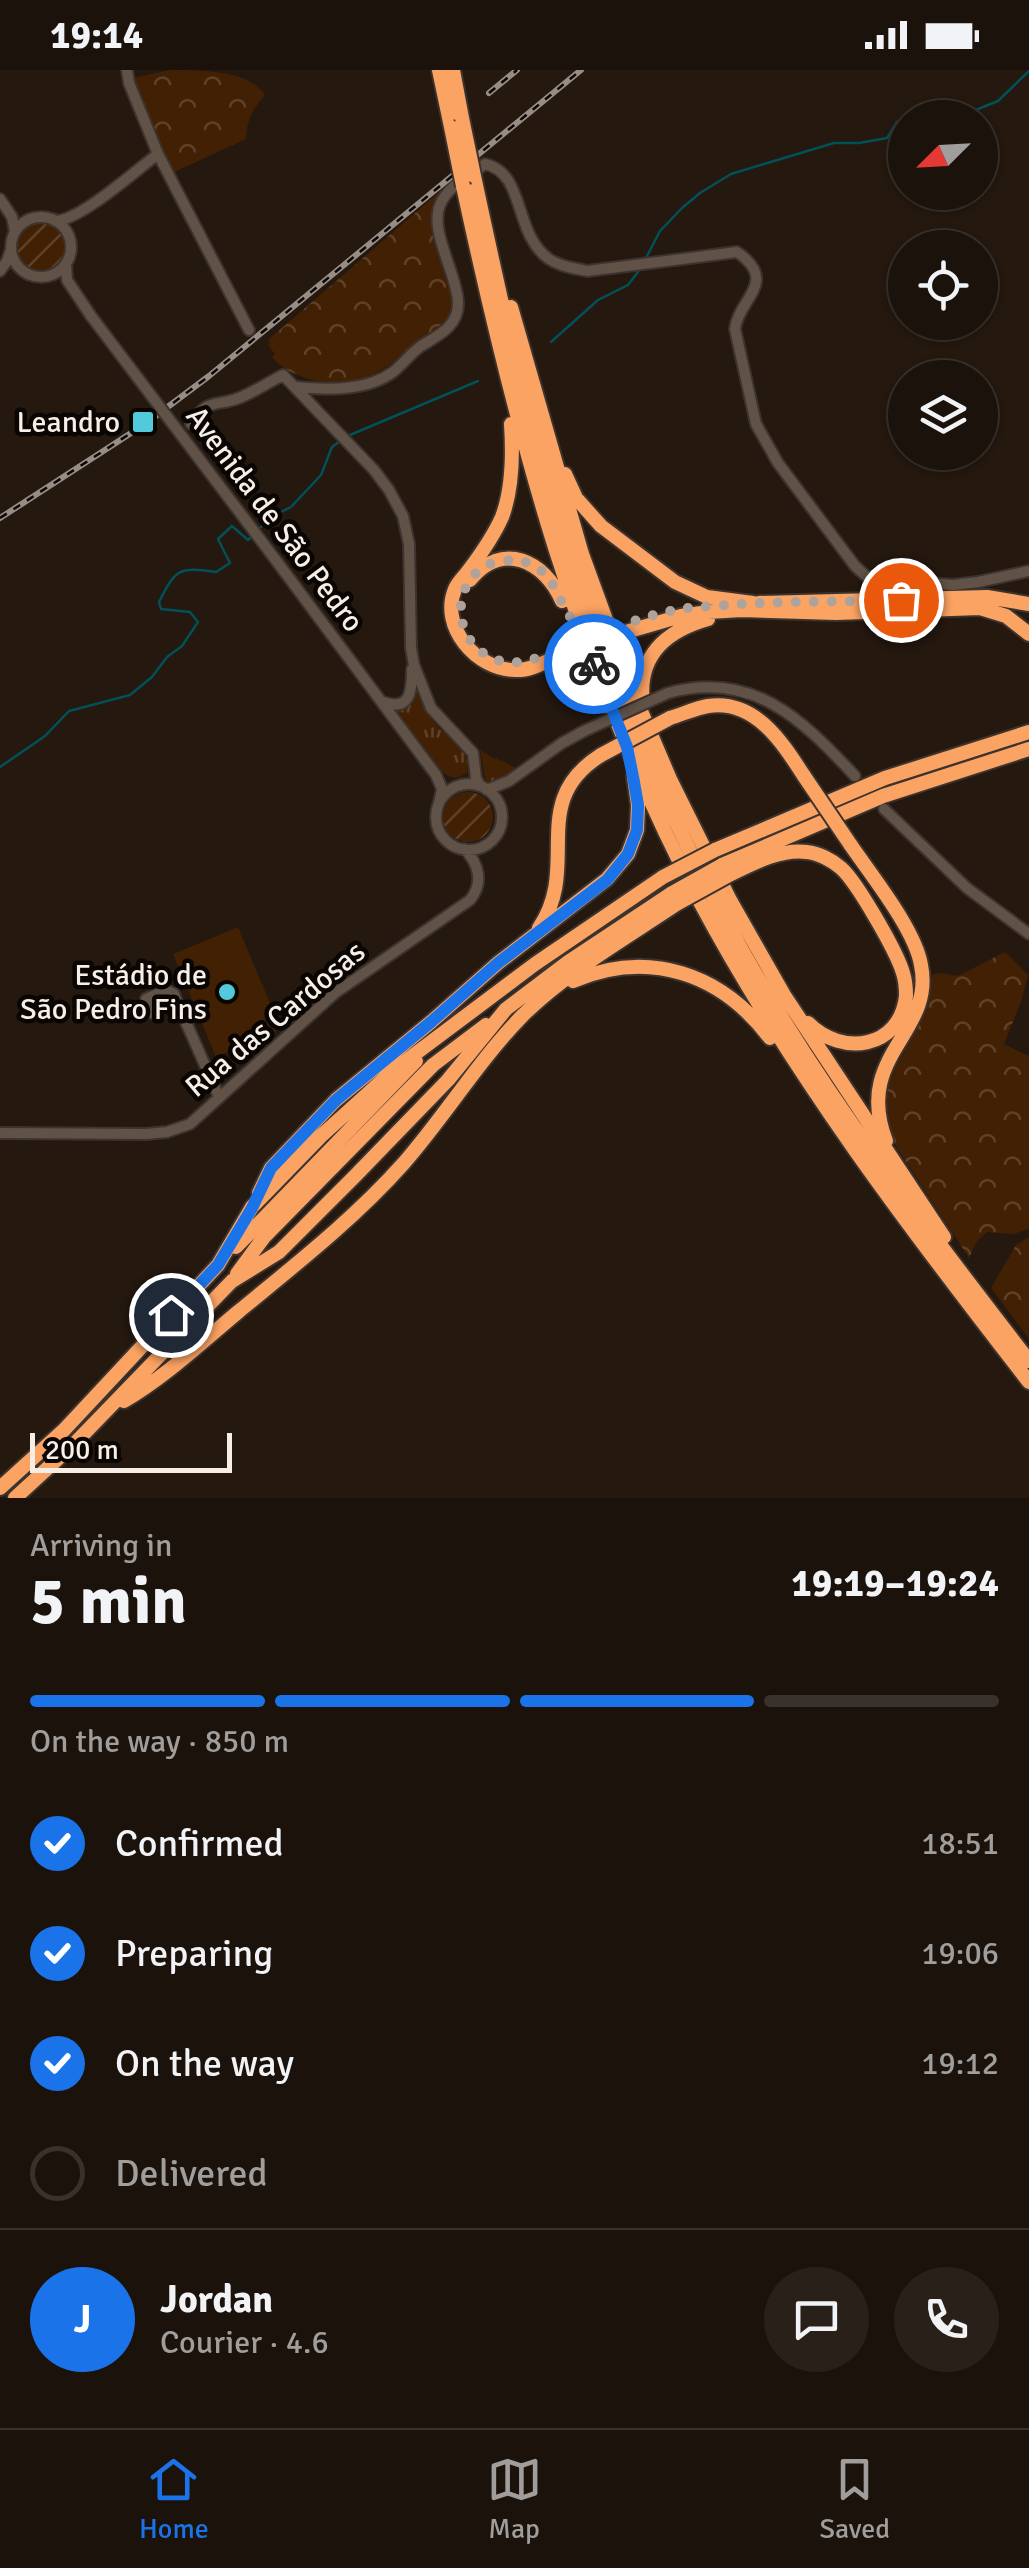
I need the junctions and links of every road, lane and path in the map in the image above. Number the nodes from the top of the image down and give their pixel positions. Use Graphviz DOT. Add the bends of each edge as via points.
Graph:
graph roads {
  1 [pos="126,70"];
  2 [pos="439,70"];
  3 [pos="453,70"];
  4 [pos="457,122"];
  5 [pos="158,154"];
  6 [pos="469,181"];
  7 [pos="0,200"];
  8 [pos="86,208"];
  9 [pos="53,220"];
  10 [pos="15,232"];
  11 [pos="70,242"];
  12 [pos="489,244"];
  13 [pos="11,246"];
  14 [pos="66,263"];
  15 [pos="0,272"];
  16 [pos="26,273"];
  17 [pos="42,277"];
  18 [pos="75,294"];
  19 [pos="249,330"];
  20 [pos="297,388"];
  21 [pos="510,394"];
  22 [pos="191,424"];
  23 [pos="546,432"];
  24 [pos="1029,570"];
  25 [pos="760,603"];
  26 [pos="1029,604"];
  27 [pos="742,610"];
  28 [pos="580,628"];
  29 [pos="617,630"];
  30 [pos="1029,634"];
  31 [pos="412,648"];
  32 [pos="558,653"];
  33 [pos="380,700"];
  34 [pos="1029,732"];
  35 [pos="654,742"];
  36 [pos="627,747"];
  37 [pos="1029,749"];
  38 [pos="475,768"];
  39 [pos="436,775"];
  40 [pos="518,776"];
  41 [pos="855,776"];
  42 [pos="461,785"];
  43 [pos="483,788"];
  44 [pos="439,803"];
  45 [pos="884,809"];
  46 [pos="501,814"];
  47 [pos="487,844"];
  48 [pos="464,850"];
  49 [pos="476,865"];
  50 [pos="724,871"];
  51 [pos="675,898"];
  52 [pos="1029,934"];
  53 [pos="534,936"];
  54 [pos="784,995"];
  55 [pos="546,996"];
  56 [pos="177,1002"];
  57 [pos="506,1009"];
  58 [pos="429,1046"];
  59 [pos="805,1078"];
  60 [pos="219,1097"];
  61 [pos="0,1134"];
  62 [pos="899,1169"];
  63 [pos="252,1208"];
  64 [pos="218,1265"];
  65 [pos="232,1281"];
  66 [pos="982,1300"];
  67 [pos="1029,1360"];
  68 [pos="1029,1382"];
  69 [pos="109,1410"];
  70 [pos="0,1488"];
  71 [pos="15,1498"];
  1 -- 5 [label="street"];
  2 -- 4 [label="highway"];
  3 -- 4 [label="highway"];
  4 -- 6 [label="highway, bridge"];
  5 -- 8 [label="street"];
  5 -- 19 [label="street"];
  6 -- 12 [label="highway"];
  6 -- 21 [label="highway"];
  7 -- 10 [label="street"];
  8 -- 9 [label="street"];
  8 -- 11 [label="street" via="72,224"];
  9 -- 10 [label="street" via="29,220"];
  9 -- 11 [label="street"];
  10 -- 13 [label="street"];
  11 -- 14 [label="street"];
  12 -- 23 [label="highway"];
  12 -- 66 [label="highway" via="564,536 673,818 803,1051"];
  13 -- 15 [label="street"];
  13 -- 16 [label="street"];
  14 -- 17 [label="street"];
  14 -- 18 [label="street, Avenida de São Pedro"];
  15 -- 16 [label="street"];
  16 -- 17 [label="street"];
  17 -- 18 [label="street, Avenida de São Pedro"];
  18 -- 33 [label="street, Avenida de São Pedro, bridge"];
  20 -- 22 [label="street" via="283,375 236,399 212,402"];
  20 -- 24 [label="street" via="332,390 380,380 454,323 458,303 439,207 484,164 498,167 510,181 526,231 546,257 564,266 587,271 737,252 750,263 756,290 735,329 756,424 866,576 953,585"];
  20 -- 31 [label="street" via="374,470 403,516"];
  21 -- 28 [label="highway"];
  21 -- 32 [label="highway" via="512,468 502,516 455,590 453,619 464,643 495,667 527,669"];
  23 -- 25 [label="highway" via="576,498 615,538 692,591"];
  23 -- 35 [label="highway" via="605,621"];
  25 -- 26 [label="highway" via="987,597"];
  25 -- 29 [label="highway" via="679,609"];
  27 -- 29 [label="highway"];
  27 -- 30 [label="highway" via="980,608 1006,616"];
  27 -- 35 [label="highway" via="686,626 654,653 641,688"];
  28 -- 32 [label="highway" via="532,563 492,562 472,575 460,619 483,653 525,662"];
  28 -- 36 [label="highway"];
  29 -- 32 [label="highway, bridge"];
  31 -- 33 [label="street" via="410,694 395,705"];
  31 -- 38 [label="street" via="431,708 468,746"];
  33 -- 39 [label="street, Avenida de São Pedro"];
  34 -- 58 [label="highway, bridge" via="872,783 663,877"];
  35 -- 54 [label="highway"];
  36 -- 53 [label="highway" via="638,805 628,854 607,880"];
  36 -- 59 [label="highway" via="700,901"];
  37 -- 50 [label="highway" via="884,796"];
  38 -- 42 [label="street"];
  38 -- 43 [label="street"];
  39 -- 42 [label="street, Avenida de São Pedro"];
  39 -- 44 [label="street"];
  40 -- 41 [label="street, bridge" via="584,731 668,692 702,685 732,687 775,706 816,733"];
  40 -- 43 [label="street"];
  40 -- 46 [label="street" via="504,795"];
  42 -- 43 [label="street"];
  42 -- 44 [label="street"];
  43 -- 46 [label="street"];
  44 -- 48 [label="street" via="440,832"];
  45 -- 52 [label="street" via="967,888"];
  46 -- 47 [label="street"];
  47 -- 48 [label="street"];
  47 -- 49 [label="street, Rua das Cardosas"];
  48 -- 49 [label="street"];
  49 -- 60 [label="street, Rua das Cardosas" via="479,885 470,900 335,993"];
  50 -- 51 [label="highway, bridge"];
  50 -- 54 [label="highway" via="790,852 808,852 842,868 890,944 906,995 888,1032 852,1046 817,1032"];
  51 -- 55 [label="highway"];
  51 -- 57 [label="highway" via="568,962"];
  53 -- 62 [label="highway, bridge" via="554,898 561,799 576,774 670,718 708,706 746,711 772,730 896,913 922,964 923,988 880,1078 877,1101"];
  53 -- 63 [label="highway" via="336,1100 271,1168"];
  54 -- 62 [label="highway"];
  55 -- 59 [label="highway" via="588,975 624,967 692,976 745,1008"];
  55 -- 69 [label="highway" via="479,1064 404,1163 358,1209 189,1353"];
  56 -- 60 [label="street"];
  57 -- 65 [label="highway" via="433,1064 264,1237"];
  57 -- 65 [label="highway" via="448,1080 279,1252"];
  58 -- 63 [label="highway" via="321,1136"];
  58 -- 64 [label="highway"];
  59 -- 68 [label="highway"];
  60 -- 61 [label="street, Rua das Cardosas" via="190,1124 166,1132"];
  62 -- 66 [label="highway"];
  63 -- 64 [label="highway"];
  64 -- 70 [label="highway" via="64,1430"];
  65 -- 69 [label="highway"];
  66 -- 67 [label="highway"];
  69 -- 71 [label="highway"];
}
